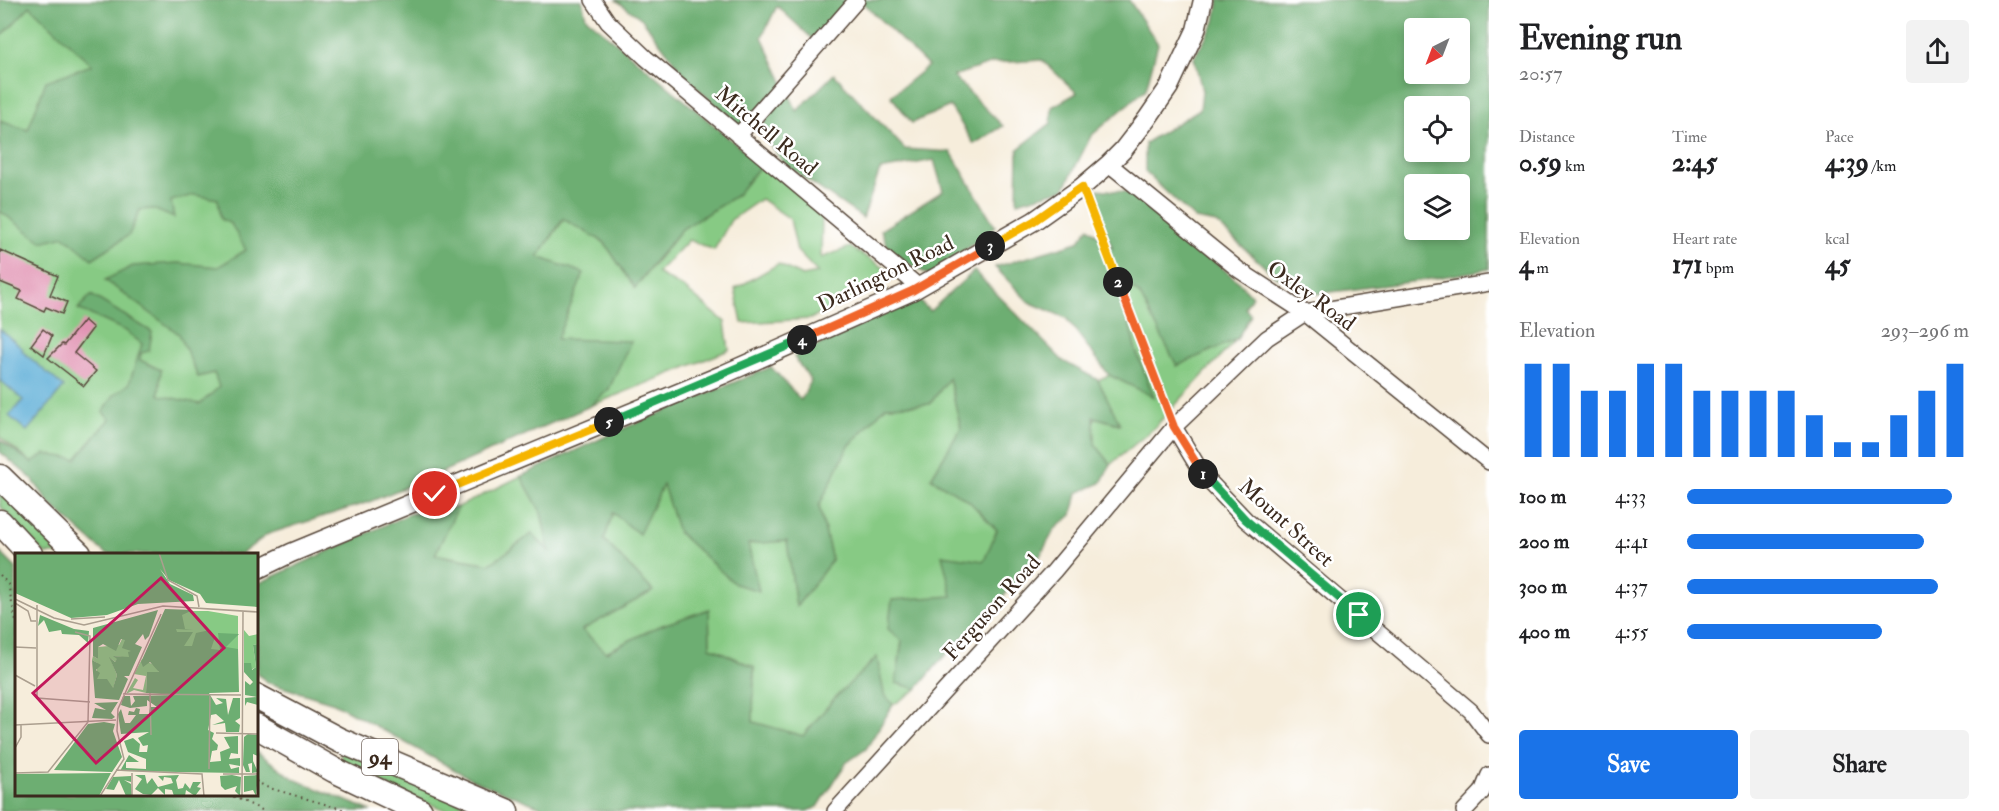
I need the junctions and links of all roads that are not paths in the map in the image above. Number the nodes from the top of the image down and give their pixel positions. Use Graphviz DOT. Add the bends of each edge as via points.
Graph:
graph roads {
  1 [pos="593,0"];
  2 [pos="857,0"];
  3 [pos="1203,0"];
  4 [pos="738,136"];
  5 [pos="1109,164"];
  6 [pos="1489,283"];
  7 [pos="919,287"];
  8 [pos="1305,313"];
  9 [pos="1174,427"];
  10 [pos="1489,462"];
  11 [pos="0,477"];
  12 [pos="0,522"];
  13 [pos="28,553"];
  14 [pos="77,553"];
  15 [pos="258,569"];
  16 [pos="258,697"];
  17 [pos="258,727"];
  18 [pos="1489,735"];
  19 [pos="1489,775"];
  20 [pos="420,811"];
  21 [pos="506,811"];
  22 [pos="835,811"];
  23 [pos="1464,811"];
  1 -- 4 [label="street, Mitchell Road" via="608,22 646,58"];
  2 -- 4 [label="street"];
  3 -- 5 [label="street, Darlington Road" via="1196,30 1169,87"];
  4 -- 7 [label="street, Mitchell Road"];
  5 -- 7 [label="street, Darlington Road" via="1034,221"];
  5 -- 8 [label="street, Oxley Road" via="1239,270"];
  6 -- 8 [label="street"];
  7 -- 15 [label="street, Darlington Road" via="722,375"];
  8 -- 9 [label="street, Ferguson Road" via="1267,338"];
  8 -- 10 [label="street, Oxley Road"];
  9 -- 18 [label="street, Mount Street" via="1203,475 1246,520 1471,711"];
  9 -- 22 [label="street, Ferguson Road" via="1054,572"];
  11 -- 14 [label="highway"];
  12 -- 13 [label="highway"];
  16 -- 21 [label="highway, 94" via="339,740"];
  17 -- 20 [label="highway, 94" via="334,770"];
  19 -- 23 [label="street" via="1482,792"];
}
